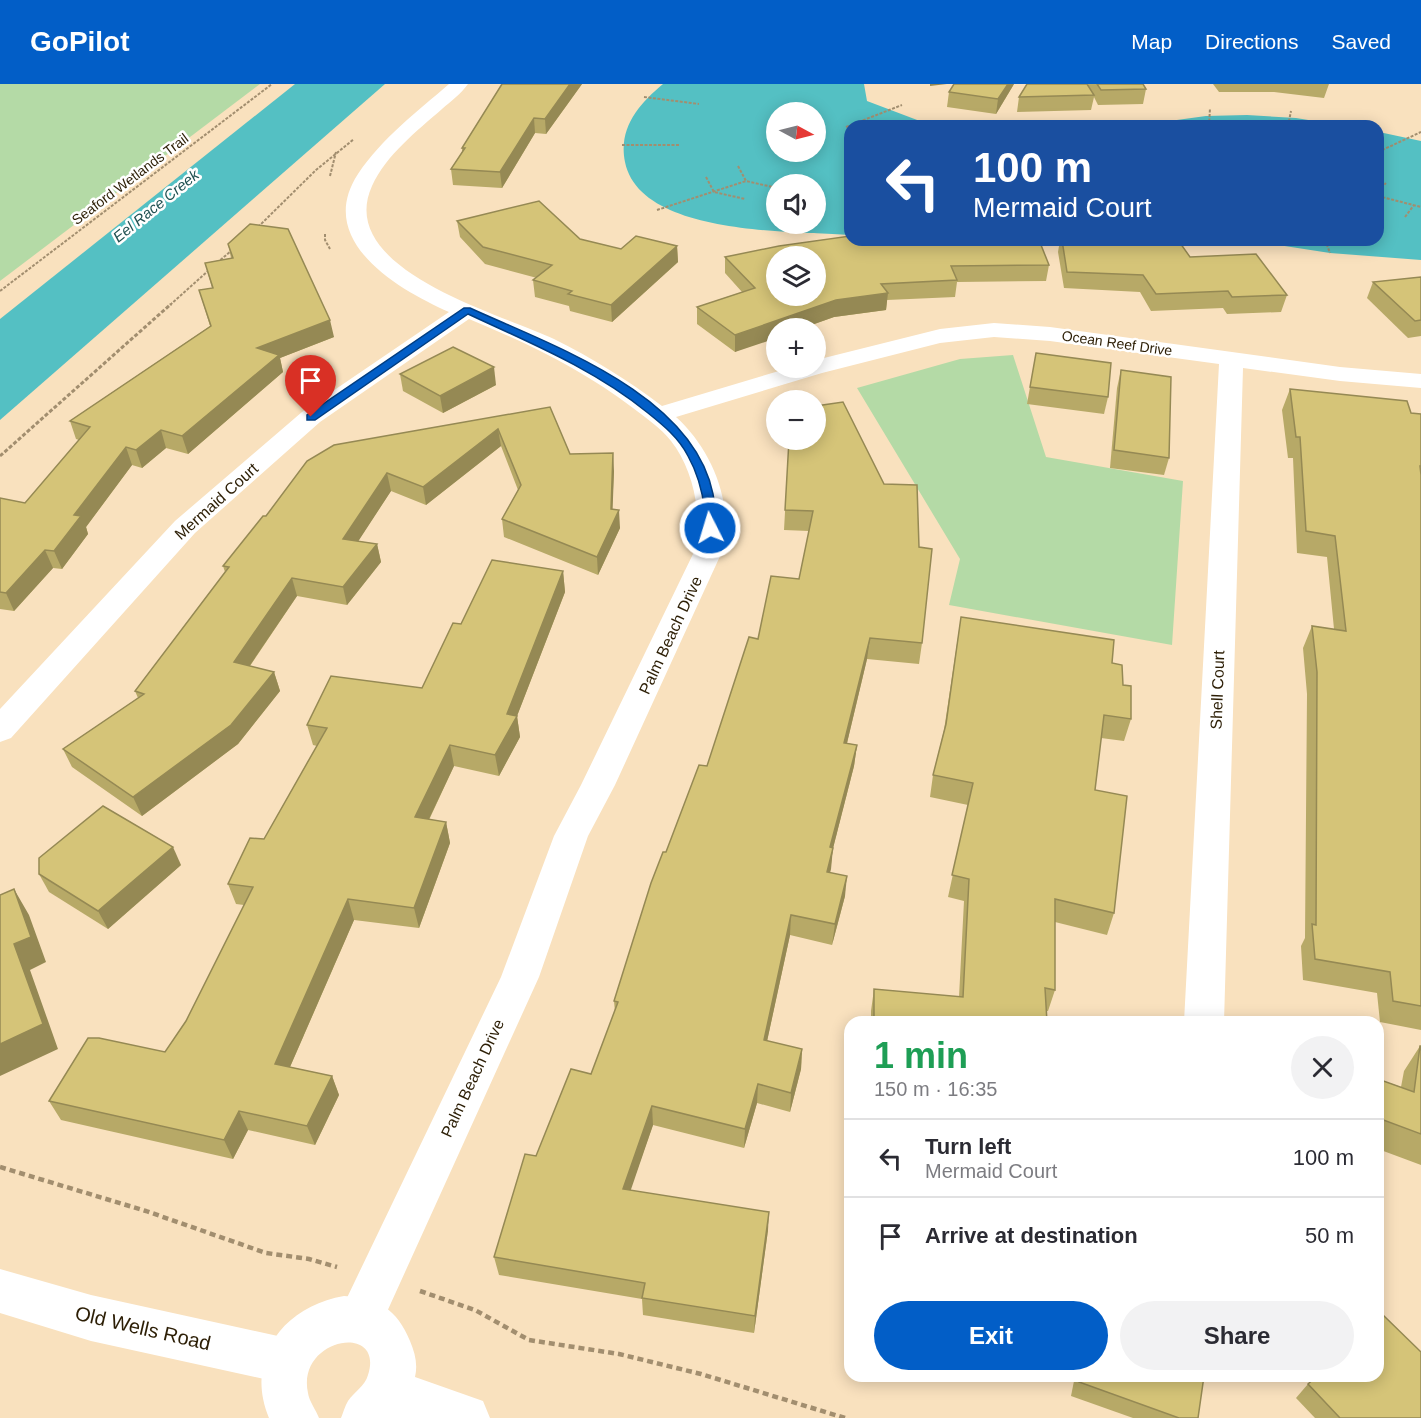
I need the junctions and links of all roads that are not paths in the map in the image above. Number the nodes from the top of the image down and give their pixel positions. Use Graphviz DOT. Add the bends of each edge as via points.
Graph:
graph roads {
  1 [pos="459,84"];
  2 [pos="467,310"];
  3 [pos="1231,359"];
  4 [pos="826,364"];
  5 [pos="779,378"];
  6 [pos="1421,381"];
  7 [pos="658,415"];
  8 [pos="0,730"];
  9 [pos="1204,1016"];
  10 [pos="0,1291"];
  11 [pos="360,1320"];
  12 [pos="287,1361"];
  13 [pos="376,1405"];
  14 [pos="295,1418"];
  15 [pos="466,1418"];
  1 -- 2 [label="street, Palm Beach Drive" via="366,177 360,189 357,215 371,253 385,266 427,293"];
  2 -- 7 [label="street, Palm Beach Drive" via="577,361"];
  2 -- 8 [label="street, Mermaid Court" via="311,417 185,526"];
  3 -- 4 [label="street, Ocean Reef Drive" via="994,330 939,336"];
  3 -- 6 [label="street, Ocean Reef Drive"];
  3 -- 9 [label="street, Shell Court"];
  5 -- 7 [label="street, Ocean Reef Drive"];
  7 -- 11 [label="street, Palm Beach Drive" via="679,434 694,456 709,503 710,543 699,576 570,836 520,977"];
  10 -- 12 [label="street, Old Wells Road" via="91,1318"];
  11 -- 12 [label="street" via="343,1318 310,1331"];
  11 -- 13 [label="street" via="374,1326 392,1351 394,1368"];
  12 -- 14 [label="street" via="282,1381 285,1400"];
  13 -- 15 [label="street"];
}
